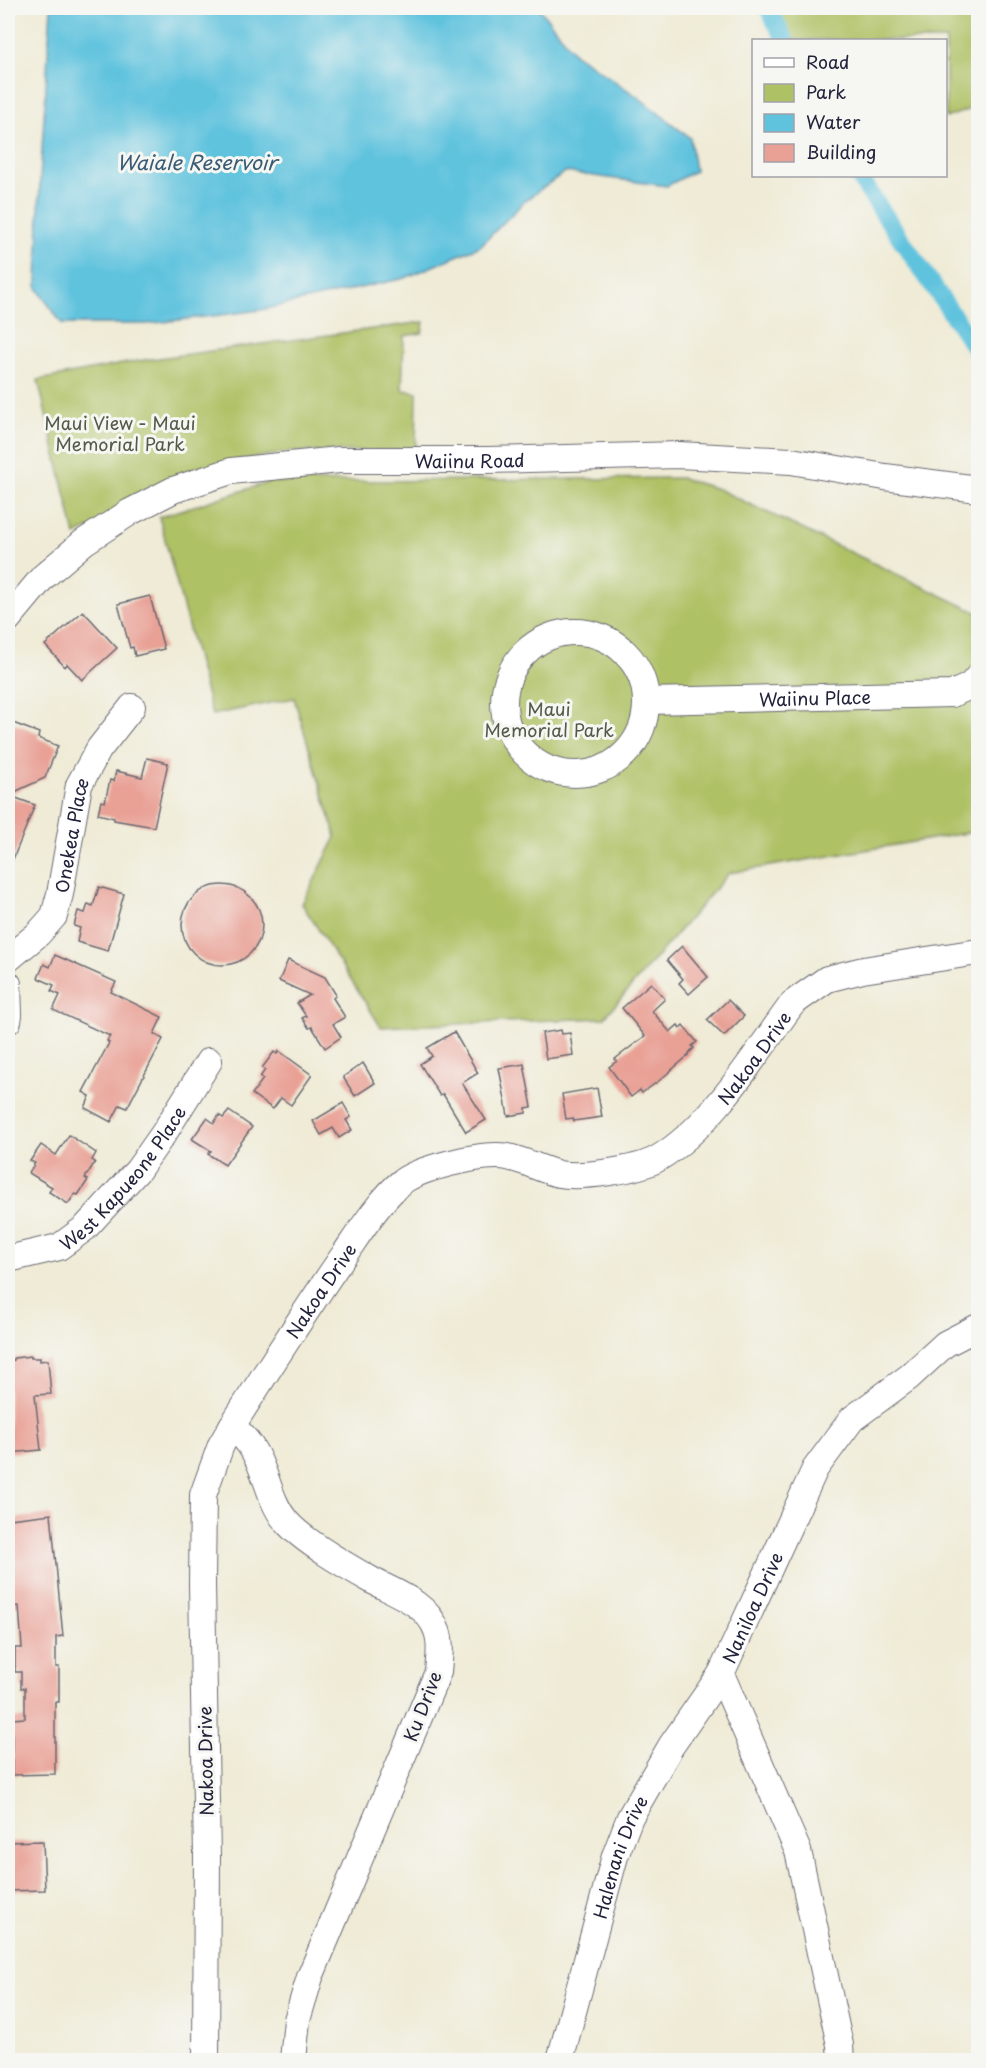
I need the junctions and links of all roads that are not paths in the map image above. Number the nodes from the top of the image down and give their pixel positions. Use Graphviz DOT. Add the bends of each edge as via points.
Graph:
graph roads {
  1 [pos="978,489"];
  2 [pos="8,620"];
  3 [pos="978,677"];
  4 [pos="647,701"];
  5 [pos="132,707"];
  6 [pos="978,952"];
  7 [pos="8,959"];
  8 [pos="8,984"];
  9 [pos="8,1021"];
  10 [pos="209,1061"];
  11 [pos="8,1258"];
  12 [pos="978,1326"];
  13 [pos="232,1426"];
  14 [pos="721,1674"];
  15 [pos="206,2061"];
  16 [pos="292,2061"];
  17 [pos="560,2061"];
  18 [pos="841,2061"];
  1 -- 2 [label="street, Waiinu Road" via="791,461 679,455 339,459 231,471 173,490 84,542 43,577"];
  3 -- 4 [label="street, Waiinu Place" via="970,686 952,694"];
  4 -- 4 [label="street" via="641,674 625,651 601,636 573,632 545,638 522,654 507,678 503,706 509,733 526,756 550,771 578,776 605,769 628,753 643,729"];
  5 -- 7 [label="street, Onekea Place" via="99,749 80,785 54,916"];
  6 -- 13 [label="street, Nakoa Drive" via="863,970 827,979 806,992 793,1003 717,1106 688,1135 648,1163 601,1174 561,1174 500,1155 449,1163 403,1181 371,1216"];
  8 -- 9 [label="street"];
  10 -- 11 [label="street, West Kapueone Place" via="138,1170 86,1228 59,1247"];
  12 -- 14 [label="street, Naniloa Drive" via="945,1344 909,1377 852,1419 835,1440 815,1469"];
  13 -- 15 [label="street, Nakoa Drive" via="203,1495"];
  13 -- 16 [label="street, Ku Drive" via="254,1452 285,1521 324,1551 408,1598 431,1620 440,1648 438,1672 310,1977 297,2020"];
  14 -- 17 [label="street, Halenani Drive" via="671,1746 630,1817 615,1856"];
  14 -- 18 [label="street, Naniloa Drive" via="798,1851"];
}
